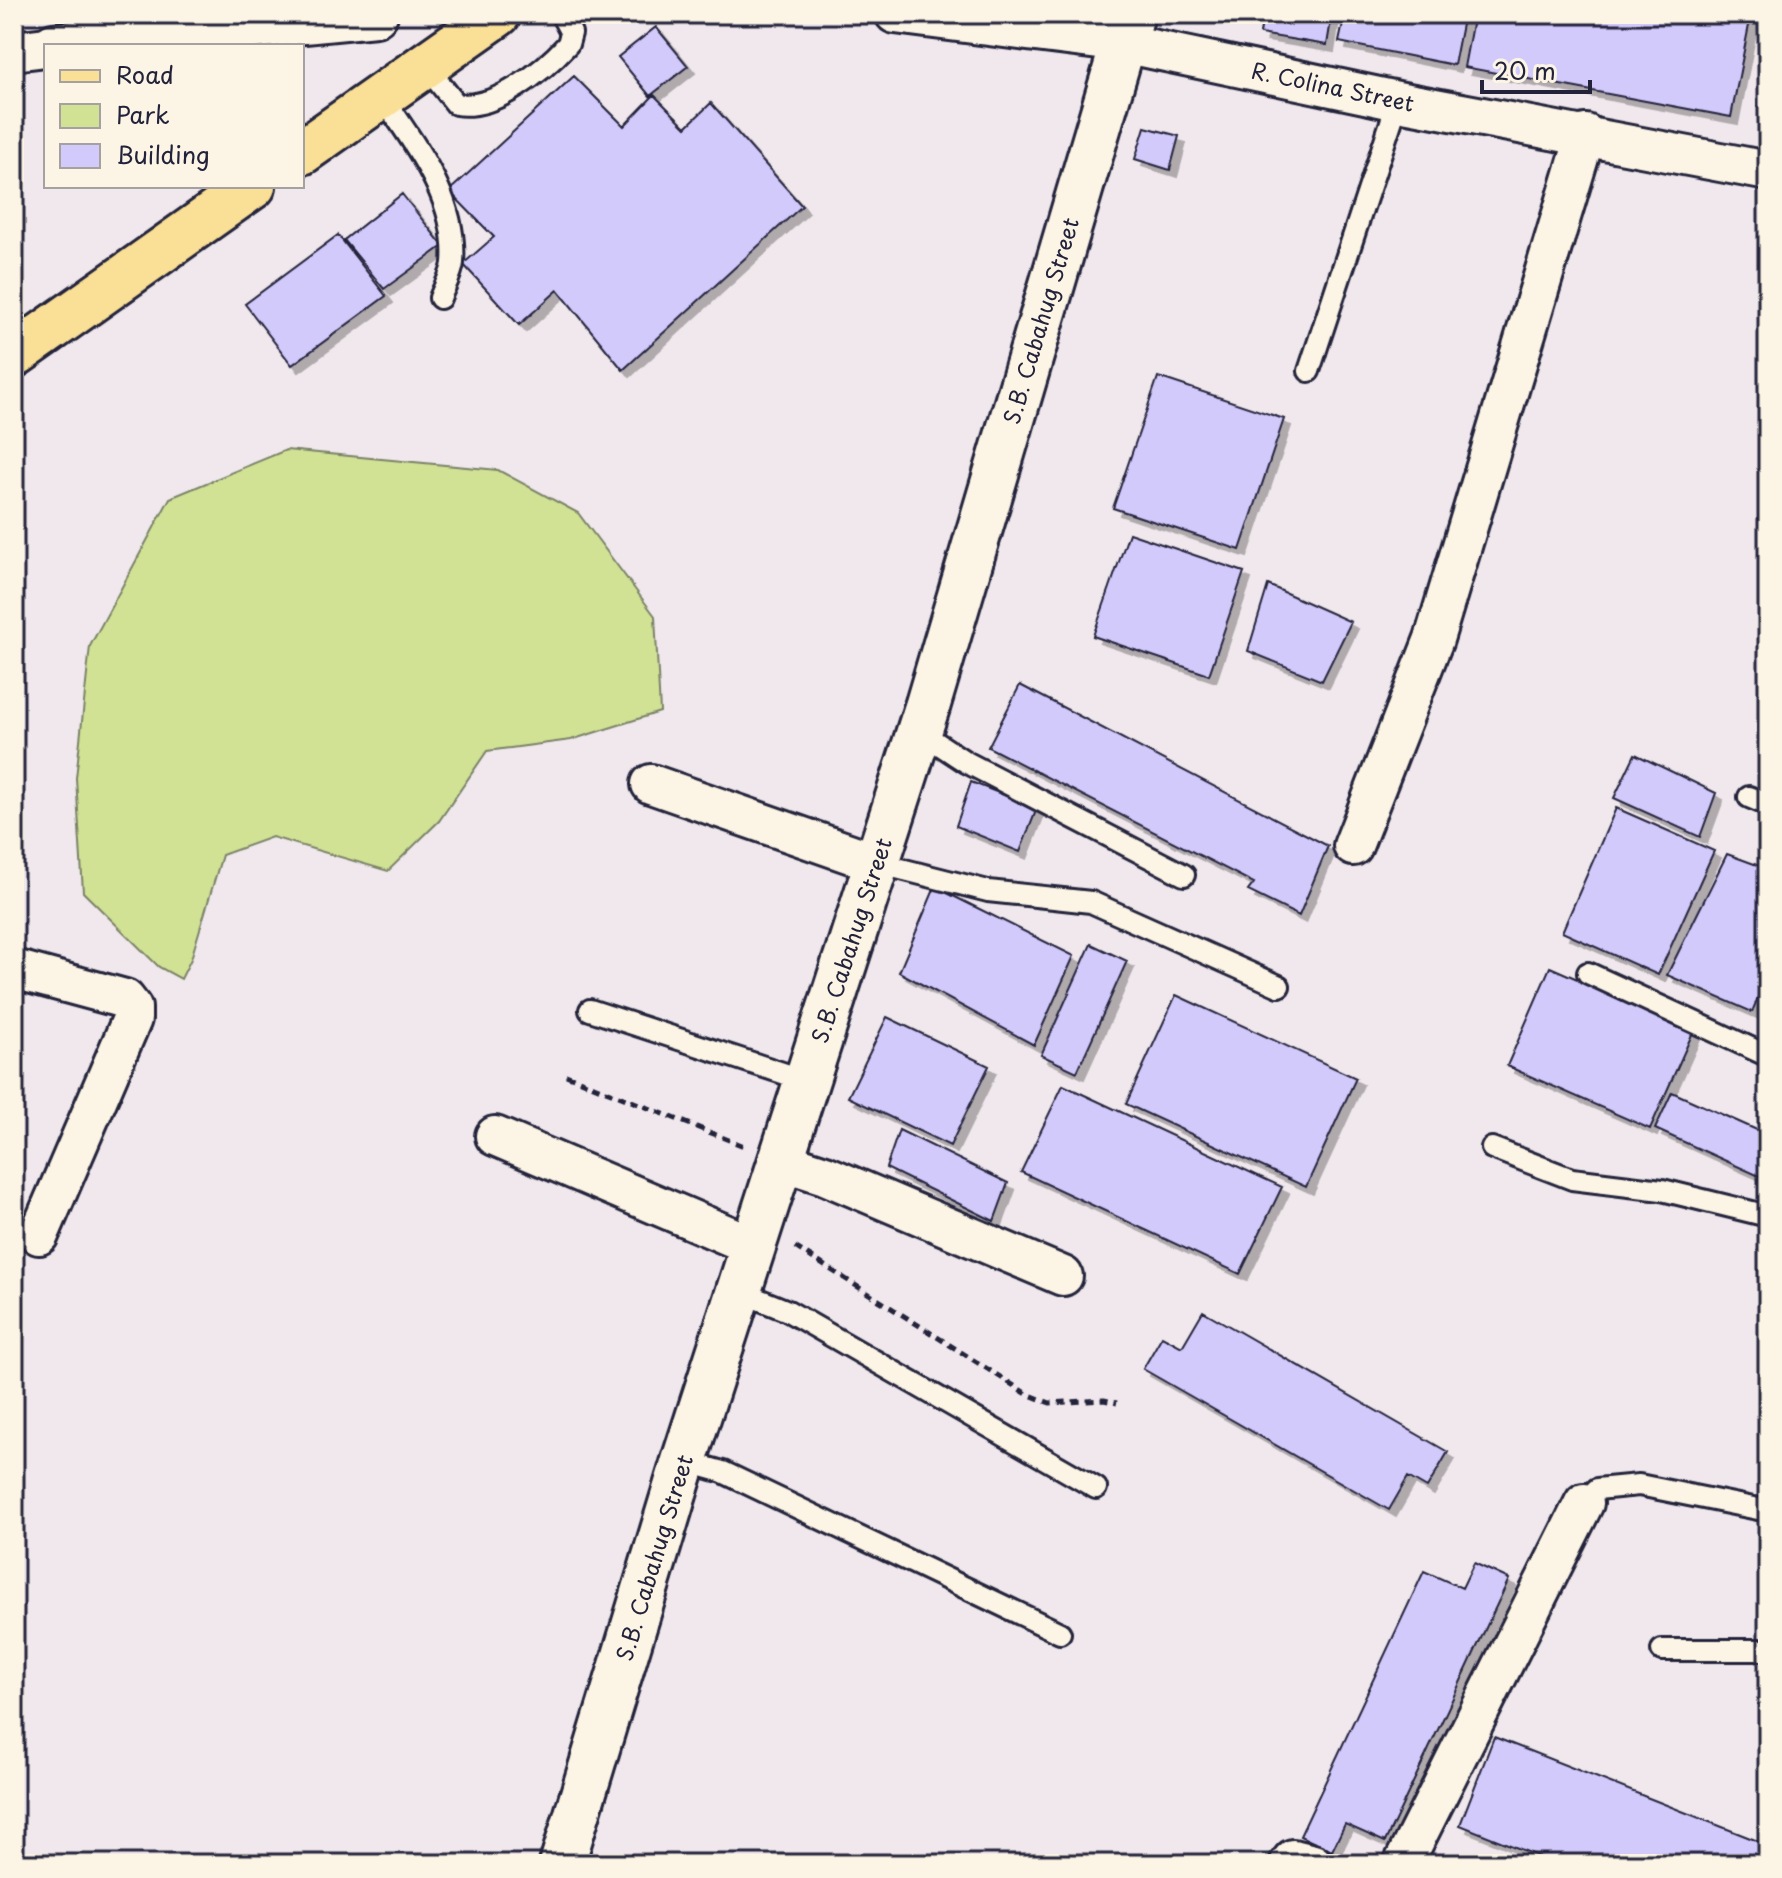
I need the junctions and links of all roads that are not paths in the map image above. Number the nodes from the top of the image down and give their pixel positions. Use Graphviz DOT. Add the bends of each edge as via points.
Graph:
graph roads {
  1 [pos="57,14"];
  2 [pos="375,14"];
  3 [pos="498,14"];
  4 [pos="561,14"];
  5 [pos="895,14"];
  6 [pos="1127,28"];
  7 [pos="53,44"];
  8 [pos="73,44"];
  9 [pos="44,47"];
  10 [pos="14,51"];
  11 [pos="425,65"];
  12 [pos="382,96"];
  13 [pos="1398,101"];
  14 [pos="1586,134"];
  15 [pos="304,151"];
  16 [pos="1768,171"];
  17 [pos="250,188"];
  18 [pos="440,298"];
  19 [pos="14,355"];
  20 [pos="1309,371"];
  21 [pos="919,731"];
  22 [pos="651,784"];
  23 [pos="1353,846"];
  24 [pos="877,863"];
  25 [pos="1184,875"];
  26 [pos="14,969"];
  27 [pos="1588,973"];
  28 [pos="1279,986"];
  29 [pos="590,1010"];
  30 [pos="1768,1056"];
  31 [pos="804,1080"];
  32 [pos="495,1136"];
  33 [pos="1492,1148"];
  34 [pos="779,1160"];
  35 [pos="1768,1216"];
  36 [pos="39,1235"];
  37 [pos="772,1246"];
  38 [pos="1063,1276"];
  39 [pos="738,1291"];
  40 [pos="684,1461"];
  41 [pos="1096,1488"];
  42 [pos="1584,1503"];
  43 [pos="1768,1511"];
  44 [pos="1060,1633"];
  45 [pos="1662,1650"];
  46 [pos="1768,1650"];
  47 [pos="563,1864"];
  48 [pos="1289,1864"];
  49 [pos="1313,1864"];
  50 [pos="1403,1864"];
  1 -- 7 [label="street"];
  2 -- 8 [label="street"];
  3 -- 11 [label="main road"];
  4 -- 11 [label="lane" via="571,33 568,44 502,95 470,106 456,104"];
  5 -- 6 [label="street, R. Colina Street"];
  6 -- 13 [label="street, R. Colina Street"];
  6 -- 21 [label="street, S.B. Cabahug Street"];
  9 -- 10 [label="street"];
  11 -- 12 [label="main road"];
  12 -- 15 [label="main road"];
  12 -- 18 [label="lane" via="425,161 449,210 453,265"];
  13 -- 14 [label="street, R. Colina Street"];
  13 -- 20 [label="lane"];
  14 -- 16 [label="street, R. Colina Street"];
  14 -- 23 [label="street" via="1434,639"];
  17 -- 19 [label="main road"];
  21 -- 24 [label="street, S.B. Cabahug Street"];
  21 -- 25 [label="lane" via="966,762"];
  22 -- 24 [label="street"];
  24 -- 28 [label="lane" via="988,891 1091,902"];
  24 -- 31 [label="street, S.B. Cabahug Street"];
  26 -- 36 [label="street" via="125,999 132,1008 132,1019"];
  27 -- 30 [label="lane"];
  29 -- 31 [label="lane"];
  31 -- 34 [label="street, S.B. Cabahug Street"];
  32 -- 37 [label="street"];
  33 -- 35 [label="lane" via="1572,1179 1662,1190"];
  34 -- 37 [label="street, S.B. Cabahug Street"];
  34 -- 38 [label="street"];
  37 -- 39 [label="street, S.B. Cabahug Street"];
  39 -- 40 [label="street, S.B. Cabahug Street"];
  39 -- 41 [label="lane" via="788,1311"];
  40 -- 44 [label="lane" via="723,1472"];
  40 -- 47 [label="street, S.B. Cabahug Street"];
  42 -- 43 [label="lane" via="1597,1489 1639,1485"];
  42 -- 50 [label="street"];
  45 -- 46 [label="lane"];
  48 -- 49 [label="street" via="1293,1859"];
}
